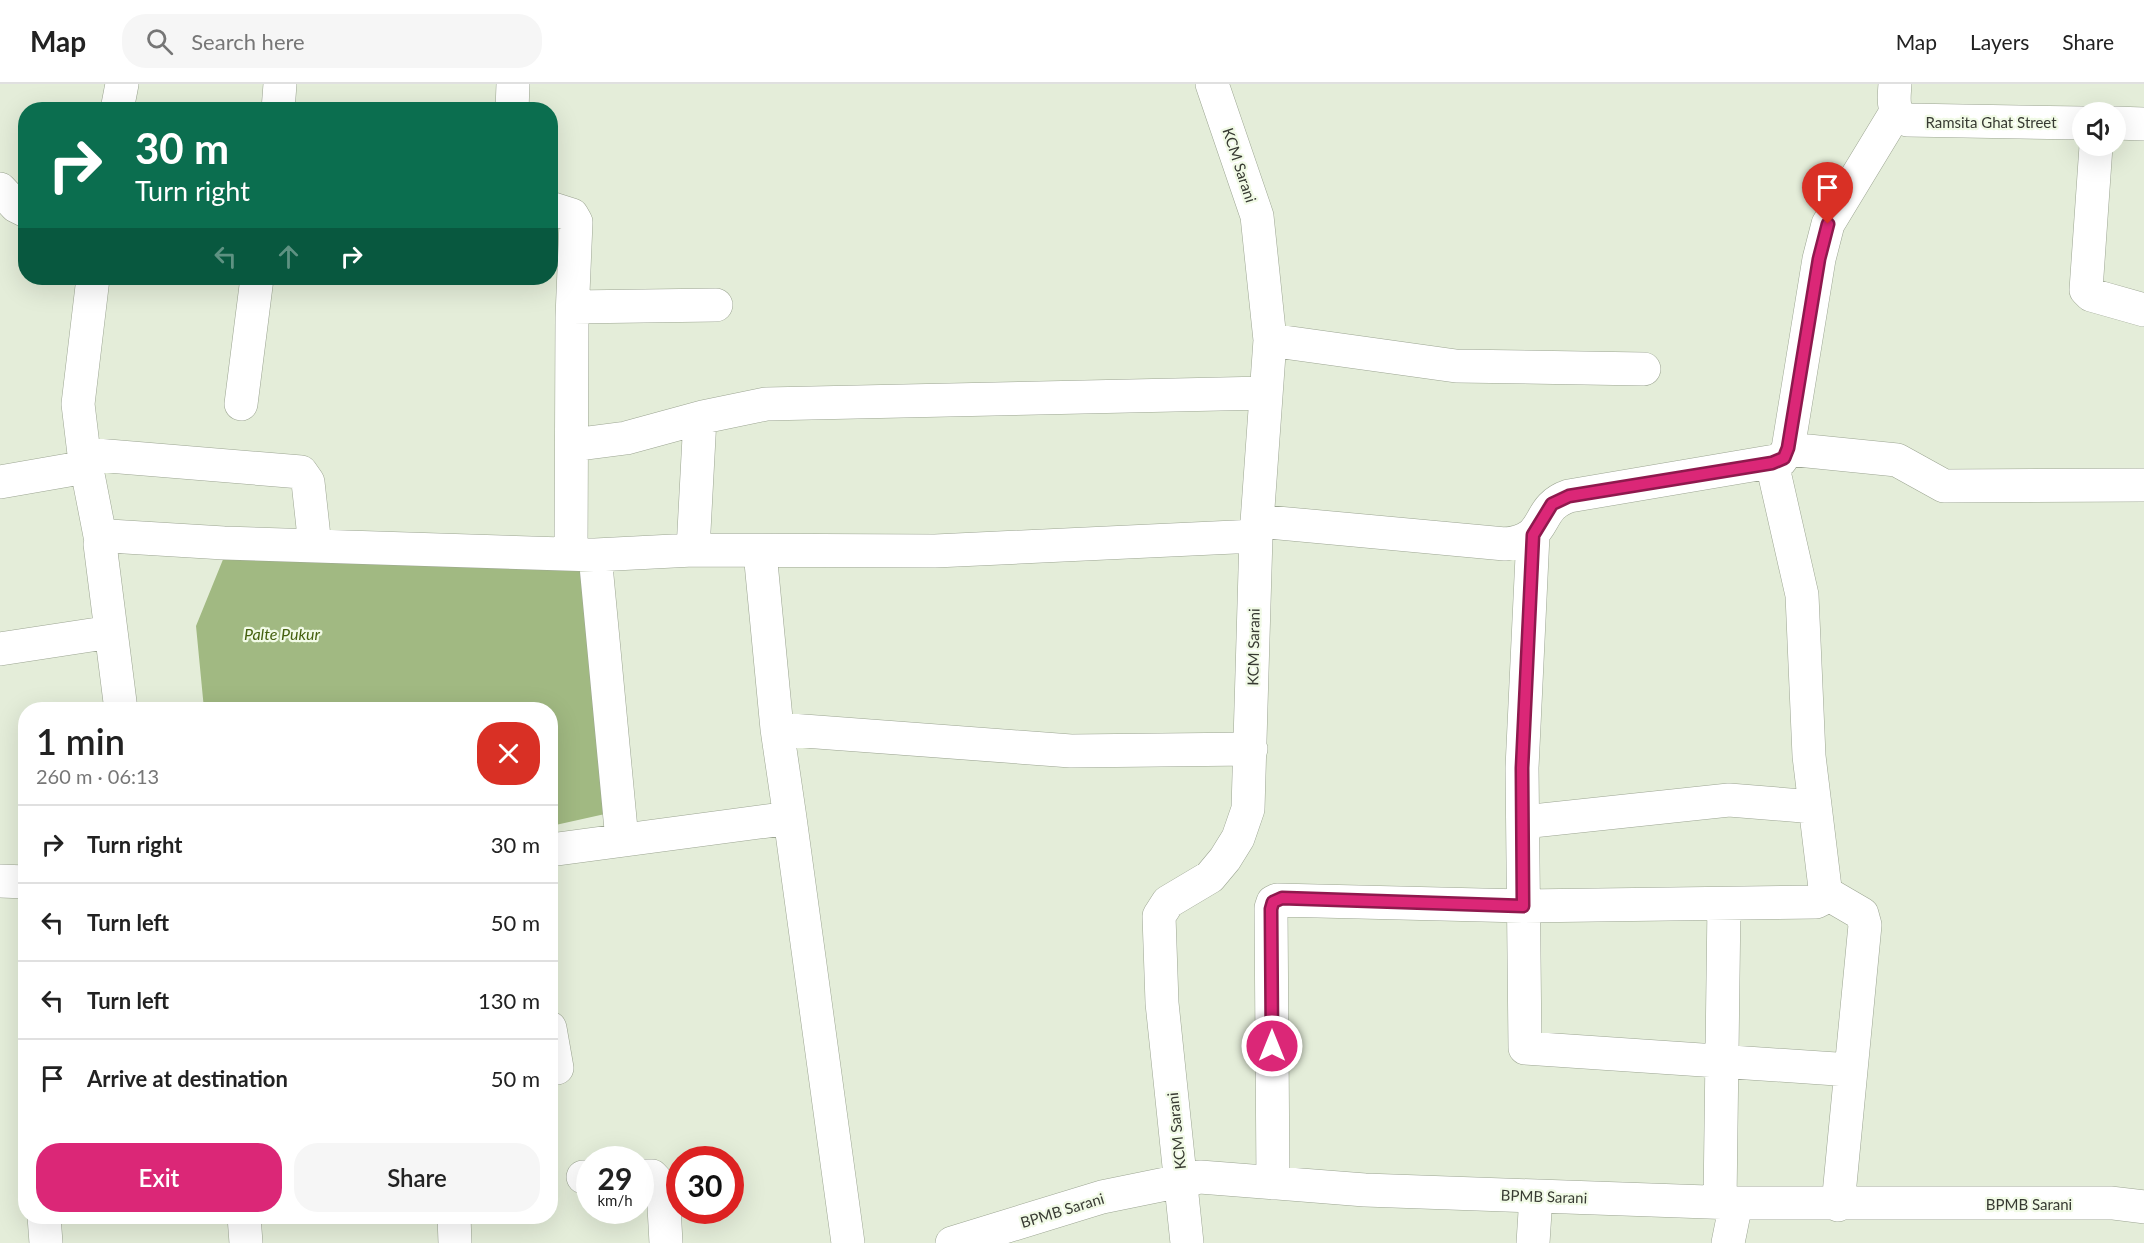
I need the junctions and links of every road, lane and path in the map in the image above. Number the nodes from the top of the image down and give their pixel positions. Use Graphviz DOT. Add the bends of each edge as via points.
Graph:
graph roads {
  1 [pos="122,84"];
  2 [pos="280,84"];
  3 [pos="513,84"];
  4 [pos="1212,84"];
  5 [pos="1896,98"];
  6 [pos="119,102"];
  7 [pos="279,102"];
  8 [pos="512,102"];
  9 [pos="2072,123"];
  10 [pos="2126,123"];
  11 [pos="2144,124"];
  12 [pos="2095,156"];
  13 [pos="0,189"];
  14 [pos="18,207"];
  15 [pos="558,210"];
  16 [pos="92,285"];
  17 [pos="256,285"];
  18 [pos="716,305"];
  19 [pos="573,306"];
  20 [pos="2144,310"];
  21 [pos="1270,340"];
  22 [pos="1644,369"];
  23 [pos="1266,393"];
  24 [pos="241,404"];
  25 [pos="700,418"];
  26 [pos="572,445"];
  27 [pos="1780,456"];
  28 [pos="85,460"];
  29 [pos="0,482"];
  30 [pos="2144,485"];
  31 [pos="1256,528"];
  32 [pos="1533,535"];
  33 [pos="101,541"];
  34 [pos="315,546"];
  35 [pos="693,550"];
  36 [pos="760,552"];
  37 [pos="583,555"];
  38 [pos="111,632"];
  39 [pos="0,649"];
  40 [pos="120,702"];
  41 [pos="777,729"];
  42 [pos="1251,749"];
  43 [pos="1815,807"];
  44 [pos="790,818"];
  45 [pos="1523,822"];
  46 [pos="622,840"];
  47 [pos="558,849"];
  48 [pos="0,881"];
  49 [pos="18,882"];
  50 [pos="1826,893"];
  51 [pos="1724,904"];
  52 [pos="1523,906"];
  53 [pos="1722,1060"];
  54 [pos="1851,1070"];
  55 [pos="654,1178"];
  56 [pos="1181,1181"];
  57 [pos="1273,1183"];
  58 [pos="1536,1196"];
  59 [pos="1728,1203"];
  60 [pos="1838,1204"];
  61 [pos="2144,1207"];
  62 [pos="45,1224"];
  63 [pos="245,1224"];
  64 [pos="454,1224"];
  65 [pos="46,1243"];
  66 [pos="246,1243"];
  67 [pos="455,1243"];
  68 [pos="666,1243"];
  69 [pos="848,1243"];
  70 [pos="952,1243"];
  71 [pos="1187,1243"];
  72 [pos="1533,1243"];
  73 [pos="1728,1243"];
  1 -- 6 [label="street"];
  2 -- 7 [label="street"];
  3 -- 8 [label="street"];
  4 -- 21 [label="street, KCM Sarani" via="1257,216"];
  5 -- 9 [label="street, Ramsita Ghat Street" via="1901,118 1913,122"];
  5 -- 27 [label="street" via="1825,231"];
  10 -- 11 [label="street"];
  12 -- 20 [label="street" via="2086,290 2091,295"];
  13 -- 14 [label="street"];
  15 -- 19 [label="street" via="572,214 576,222"];
  16 -- 28 [label="street" via="78,386"];
  17 -- 24 [label="street"];
  18 -- 19 [label="street"];
  19 -- 26 [label="street"];
  21 -- 22 [label="street" via="1456,366"];
  21 -- 23 [label="street, KCM Sarani"];
  23 -- 25 [label="street" via="766,404"];
  23 -- 31 [label="street, KCM Sarani"];
  25 -- 26 [label="street" via="626,438"];
  25 -- 35 [label="street"];
  26 -- 37 [label="street"];
  27 -- 30 [label="street" via="1897,460 1944,486"];
  27 -- 32 [label="street" via="1569,496 1552,504"];
  27 -- 43 [label="street" via="1802,595"];
  28 -- 29 [label="street"];
  28 -- 33 [label="street"];
  28 -- 34 [label="street" via="301,472 308,482"];
  31 -- 32 [label="street" via="1505,544"];
  31 -- 36 [label="street" via="935,551"];
  31 -- 42 [label="street, KCM Sarani"];
  32 -- 45 [label="street"];
  33 -- 34 [label="street" via="109,536"];
  33 -- 38 [label="street"];
  34 -- 37 [label="street"];
  35 -- 36 [label="street"];
  35 -- 37 [label="street"];
  36 -- 41 [label="street"];
  37 -- 46 [label="street"];
  38 -- 39 [label="street"];
  38 -- 40 [label="street"];
  41 -- 42 [label="street" via="1071,751"];
  41 -- 44 [label="street"];
  42 -- 56 [label="street, KCM Sarani" via="1248,809 1238,838 1210,877 1168,903 1159,916 1162,1003"];
  43 -- 45 [label="street" via="1729,800"];
  43 -- 50 [label="street"];
  44 -- 46 [label="street"];
  44 -- 69 [label="street"];
  45 -- 52 [label="street"];
  46 -- 47 [label="street"];
  48 -- 49 [label="street"];
  50 -- 51 [label="street" via="1816,902"];
  50 -- 54 [label="street" via="1862,914 1865,925"];
  51 -- 52 [label="street"];
  51 -- 53 [label="street"];
  52 -- 53 [label="street" via="1527,1049"];
  52 -- 57 [label="street" via="1282,898 1273,902"];
  53 -- 54 [label="street"];
  53 -- 59 [label="street"];
  54 -- 60 [label="street"];
  55 -- 68 [label="street" via="663,1188"];
  56 -- 57 [label="street, BPMB Sarani" via="1200,1177"];
  56 -- 70 [label="street, BPMB Sarani" via="1102,1197"];
  56 -- 71 [label="street, KCM Sarani"];
  57 -- 58 [label="street, BPMB Sarani"];
  58 -- 59 [label="street, BPMB Sarani"];
  58 -- 72 [label="street"];
  59 -- 60 [label="street, BPMB Sarani"];
  59 -- 73 [label="street"];
  60 -- 61 [label="street, BPMB Sarani" via="2112,1203"];
  62 -- 65 [label="street"];
  63 -- 66 [label="street"];
  64 -- 67 [label="street"];
}
